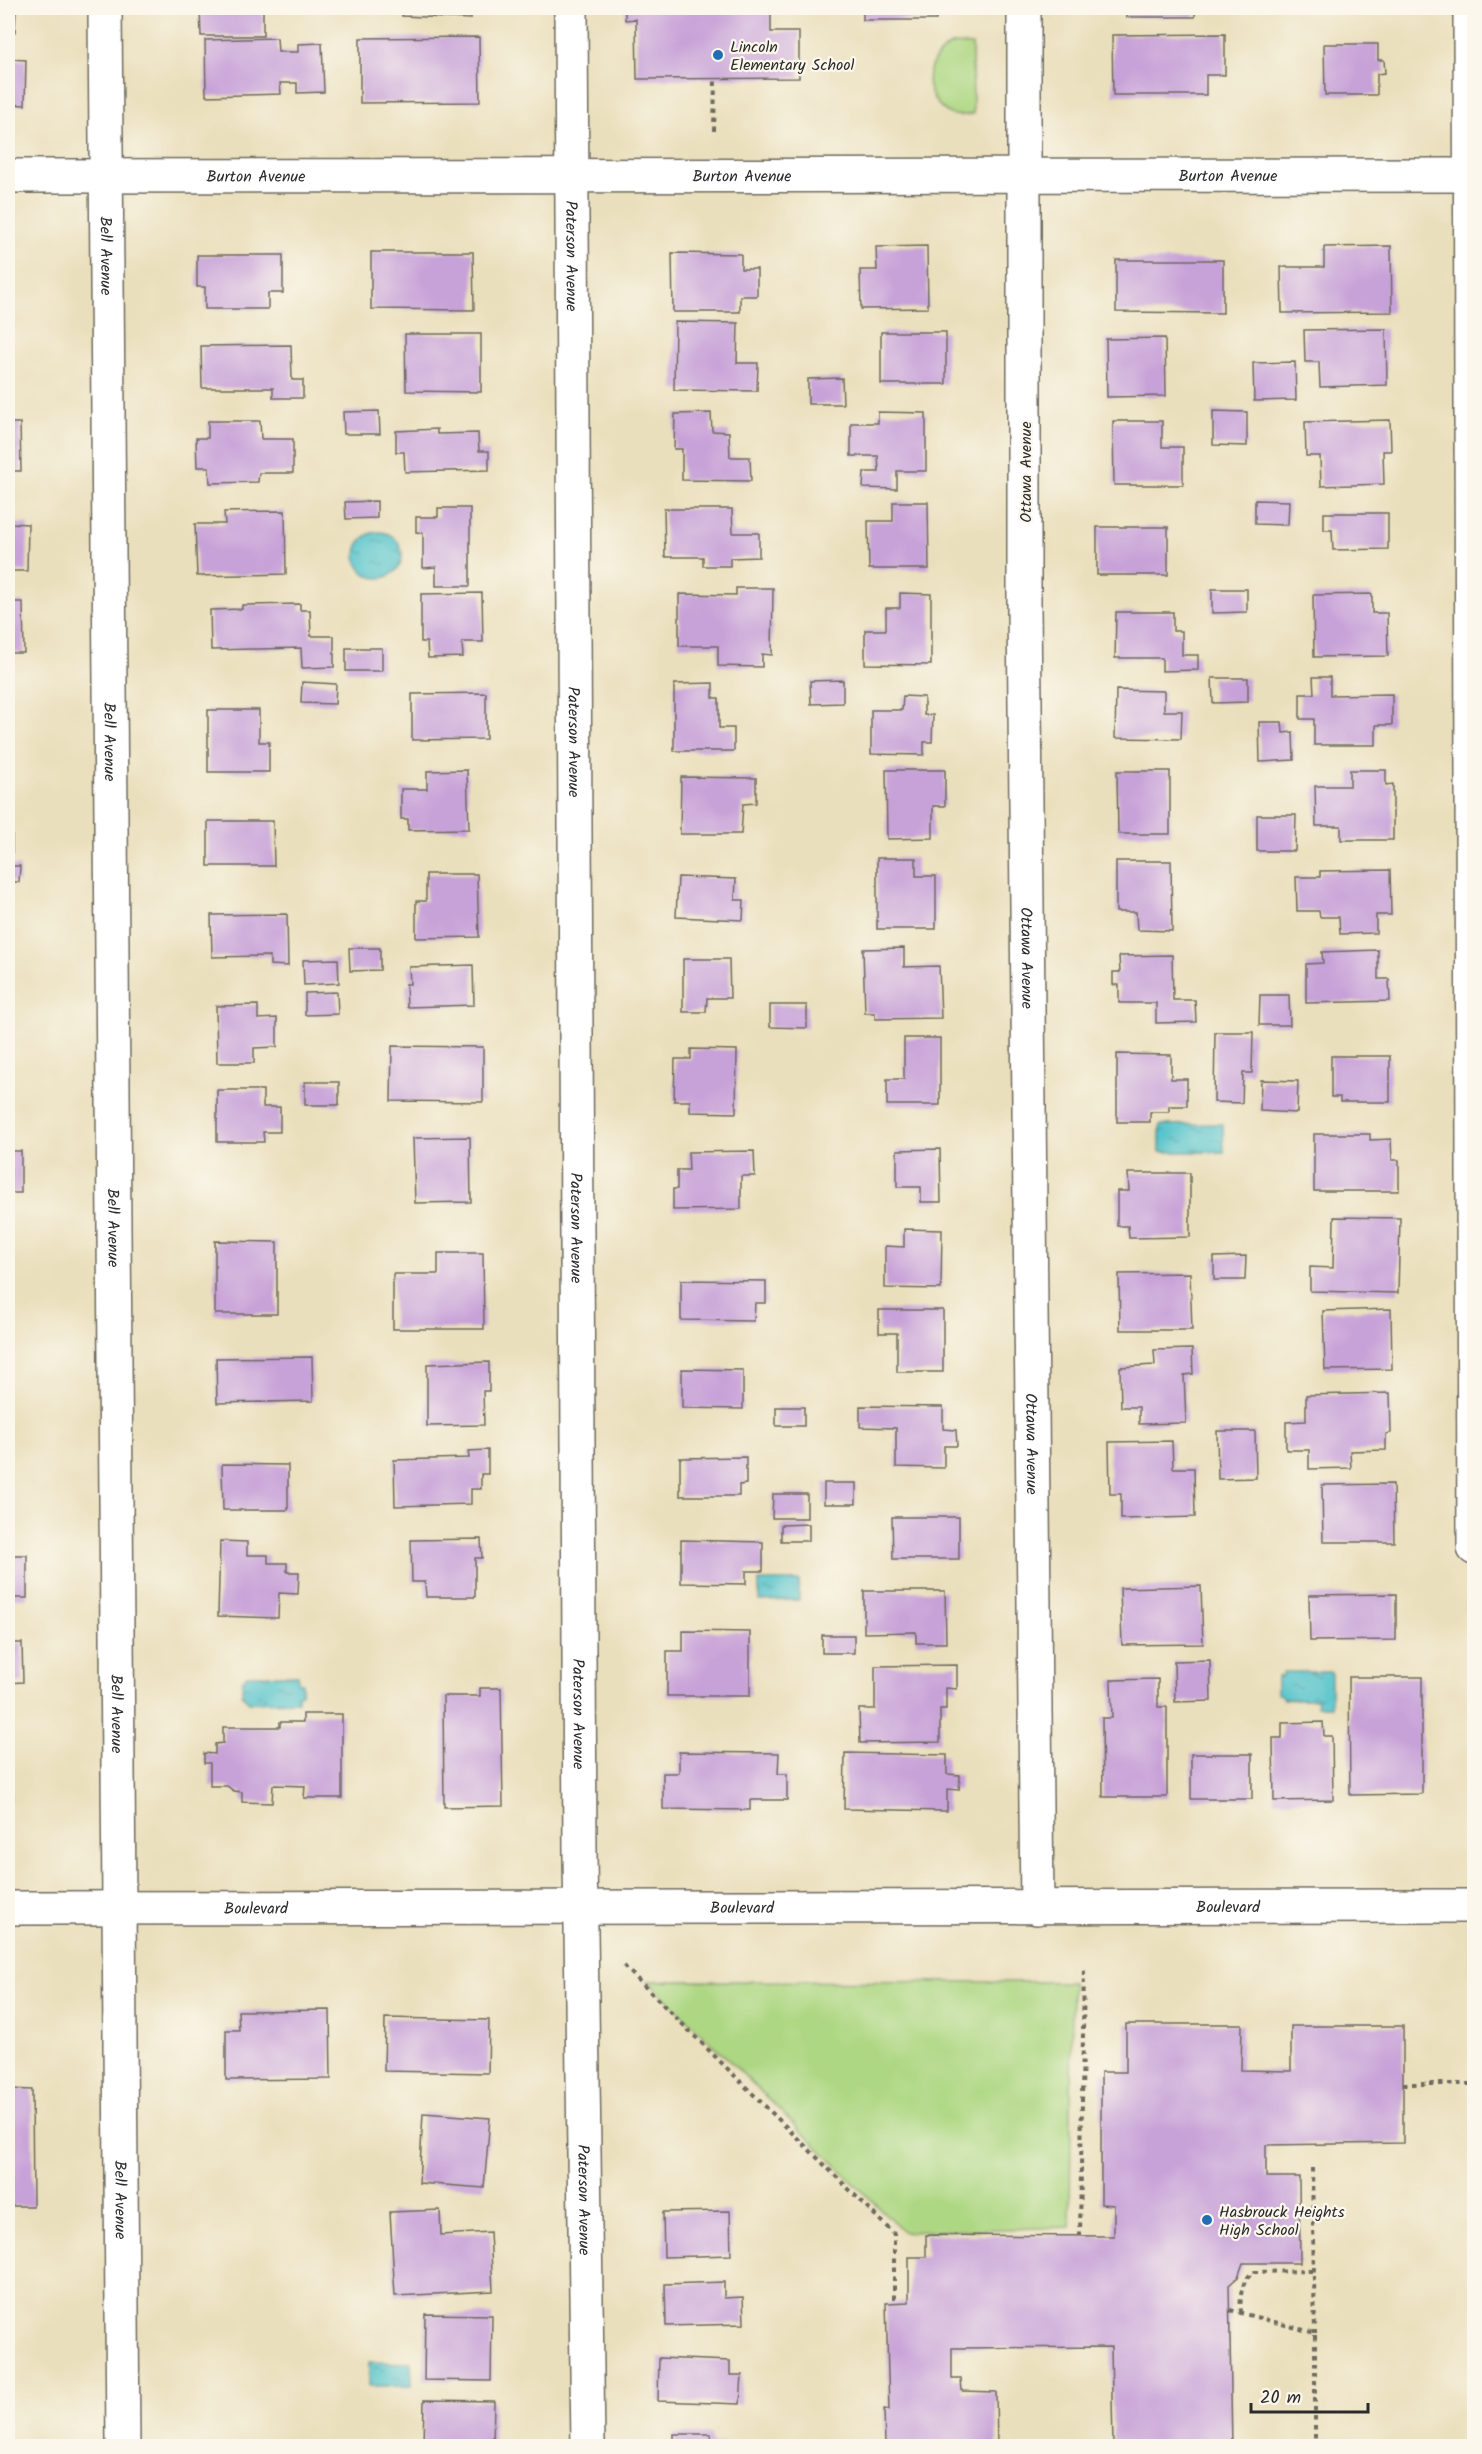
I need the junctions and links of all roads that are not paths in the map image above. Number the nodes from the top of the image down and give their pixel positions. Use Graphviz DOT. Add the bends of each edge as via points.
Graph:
graph roads {
  1 [pos="105,8"];
  2 [pos="571,8"];
  3 [pos="1024,8"];
  4 [pos="1470,8"];
  5 [pos="1473,175"];
  6 [pos="8,176"];
  7 [pos="105,176"];
  8 [pos="572,176"];
  9 [pos="1026,176"];
  10 [pos="1474,1548"];
  11 [pos="1474,1906"];
  12 [pos="8,1908"];
  13 [pos="582,1908"];
  14 [pos="1037,1908"];
  15 [pos="120,1909"];
  16 [pos="123,2446"];
  17 [pos="588,2446"];
  1 -- 7 [label="street, Bell Avenue"];
  2 -- 8 [label="street, Paterson Avenue"];
  3 -- 9 [label="street, Ottawa Avenue"];
  4 -- 5 [label="street"];
  5 -- 9 [label="street, Burton Avenue"];
  5 -- 10 [label="street"];
  6 -- 7 [label="street, Burton Avenue"];
  7 -- 8 [label="street, Burton Avenue"];
  7 -- 15 [label="street, Bell Avenue"];
  8 -- 9 [label="street, Burton Avenue"];
  8 -- 13 [label="street, Paterson Avenue"];
  9 -- 14 [label="street, Ottawa Avenue" via="1024,605"];
  11 -- 14 [label="street, Boulevard"];
  12 -- 15 [label="street, Boulevard"];
  13 -- 14 [label="street, Boulevard"];
  13 -- 15 [label="street, Boulevard"];
  13 -- 17 [label="street, Paterson Avenue"];
  15 -- 16 [label="street, Bell Avenue"];
}
